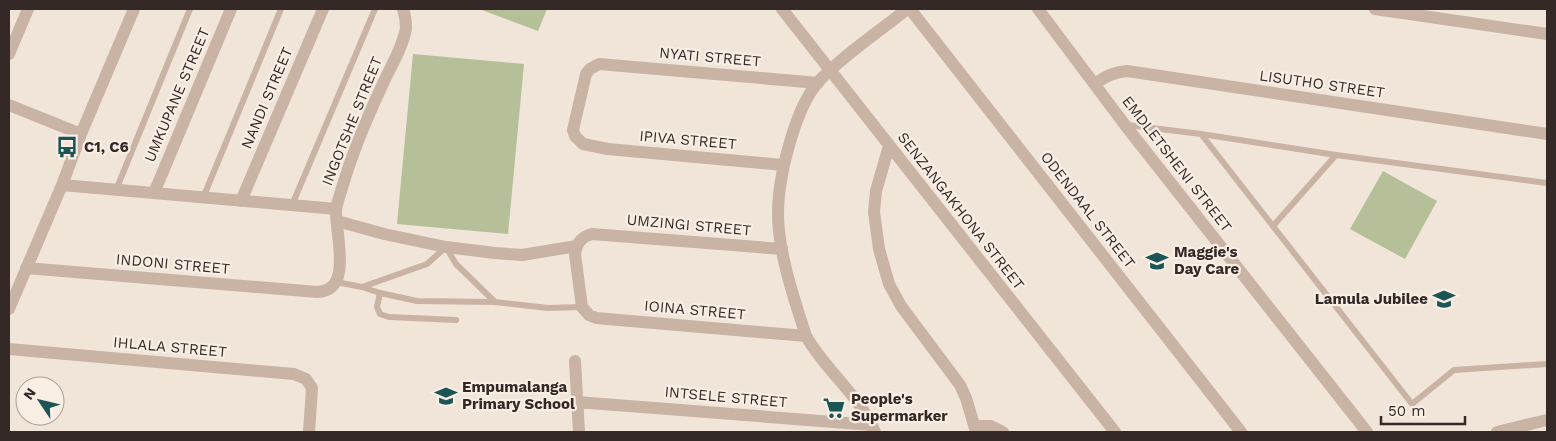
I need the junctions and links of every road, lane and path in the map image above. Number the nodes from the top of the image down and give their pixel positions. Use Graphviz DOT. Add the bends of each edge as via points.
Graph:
graph roads {
  1 [pos="28,9"];
  2 [pos="134,9"];
  3 [pos="190,9"];
  4 [pos="231,9"];
  5 [pos="281,9"];
  6 [pos="323,9"];
  7 [pos="375,9"];
  8 [pos="404,9"];
  9 [pos="782,9"];
  10 [pos="909,9"];
  11 [pos="1038,9"];
  12 [pos="1375,9"];
  13 [pos="1547,34"];
  14 [pos="9,54"];
  15 [pos="830,70"];
  16 [pos="818,83"];
  17 [pos="1095,84"];
  18 [pos="9,105"];
  19 [pos="1125,125"];
  20 [pos="81,134"];
  21 [pos="1201,134"];
  22 [pos="1547,134"];
  23 [pos="890,146"];
  24 [pos="589,147"];
  25 [pos="1336,155"];
  26 [pos="783,165"];
  27 [pos="1547,183"];
  28 [pos="62,186"];
  29 [pos="116,190"];
  30 [pos="154,194"];
  31 [pos="203,198"];
  32 [pos="241,201"];
  33 [pos="292,205"];
  34 [pos="337,215"];
  35 [pos="1273,226"];
  36 [pos="577,246"];
  37 [pos="446,247"];
  38 [pos="782,249"];
  39 [pos="26,268"];
  40 [pos="336,282"];
  41 [pos="362,287"];
  42 [pos="380,293"];
  43 [pos="495,302"];
  44 [pos="583,308"];
  45 [pos="9,309"];
  46 [pos="456,320"];
  47 [pos="806,336"];
  48 [pos="9,349"];
  49 [pos="575,361"];
  50 [pos="1547,364"];
  51 [pos="577,402"];
  52 [pos="1547,420"];
  53 [pos="874,429"];
  54 [pos="975,429"];
  55 [pos="309,432"];
  56 [pos="579,432"];
  57 [pos="1003,432"];
  58 [pos="1115,432"];
  59 [pos="1241,432"];
  60 [pos="1367,432"];
  61 [pos="1497,432"];
  1 -- 14 [label="street"];
  2 -- 20 [label="street"];
  3 -- 29 [label="lane"];
  4 -- 30 [label="street, UMKUPANE STREET"];
  5 -- 31 [label="lane"];
  6 -- 32 [label="street, NANDI STREET"];
  7 -- 33 [label="lane"];
  8 -- 34 [label="street, INGOTSHE STREET" via="406,28 403,39 357,146"];
  9 -- 15 [label="street, SENZANGAKHONA STREET"];
  10 -- 15 [label="street"];
  10 -- 59 [label="street, ODENDAAL STREET"];
  11 -- 17 [label="street, EMDLETSHENI STREET"];
  12 -- 13 [label="street"];
  15 -- 16 [label="street"];
  15 -- 23 [label="street, SENZANGAKHONA STREET"];
  16 -- 24 [label="street, NYATI STREET" via="599,64 586,74 573,130 578,141"];
  16 -- 26 [label="street" via="801,109"];
  17 -- 19 [label="street, EMDLETSHENI STREET"];
  17 -- 22 [label="street, LISUTHO STREET" via="1106,76 1127,71"];
  18 -- 20 [label="street"];
  19 -- 21 [label="lane"];
  19 -- 60 [label="street, EMDLETSHENI STREET"];
  20 -- 28 [label="street"];
  21 -- 25 [label="lane"];
  21 -- 35 [label="lane"];
  23 -- 54 [label="street" via="876,192 874,212 888,284 960,385"];
  23 -- 58 [label="street, SENZANGAKHONA STREET"];
  24 -- 26 [label="street, IPIVA STREET"];
  25 -- 27 [label="lane"];
  25 -- 35 [label="lane"];
  26 -- 38 [label="street" via="778,215"];
  28 -- 29 [label="street"];
  28 -- 39 [label="street"];
  29 -- 30 [label="street"];
  30 -- 31 [label="street"];
  31 -- 32 [label="street"];
  32 -- 33 [label="street"];
  33 -- 34 [label="street"];
  34 -- 37 [label="street" via="384,234"];
  34 -- 40 [label="street, INGOTSHE STREET" via="340,269"];
  35 -- 50 [label="lane" via="1412,404 1454,370"];
  36 -- 37 [label="street" via="522,255"];
  36 -- 38 [label="street, UMZINGI STREET" via="585,236 592,234"];
  36 -- 44 [label="street" via="578,289"];
  37 -- 41 [label="lane" via="426,264"];
  37 -- 43 [label="lane" via="456,264"];
  38 -- 47 [label="street"];
  39 -- 40 [label="street, INDONI STREET" via="317,292 326,292"];
  39 -- 45 [label="street"];
  40 -- 41 [label="lane"];
  41 -- 42 [label="lane"];
  42 -- 43 [label="lane" via="417,301"];
  42 -- 46 [label="lane" via="377,307 380,314"];
  43 -- 44 [label="lane"];
  44 -- 47 [label="street, IOINA STREET" via="596,318"];
  47 -- 53 [label="street"];
  48 -- 55 [label="street, IHLALA STREET" via="294,374 306,379 312,388"];
  49 -- 51 [label="street"];
  51 -- 53 [label="street, INTSELE STREET"];
  51 -- 56 [label="street"];
  52 -- 61 [label="street"];
  54 -- 57 [label="street" via="991,426"];
}
